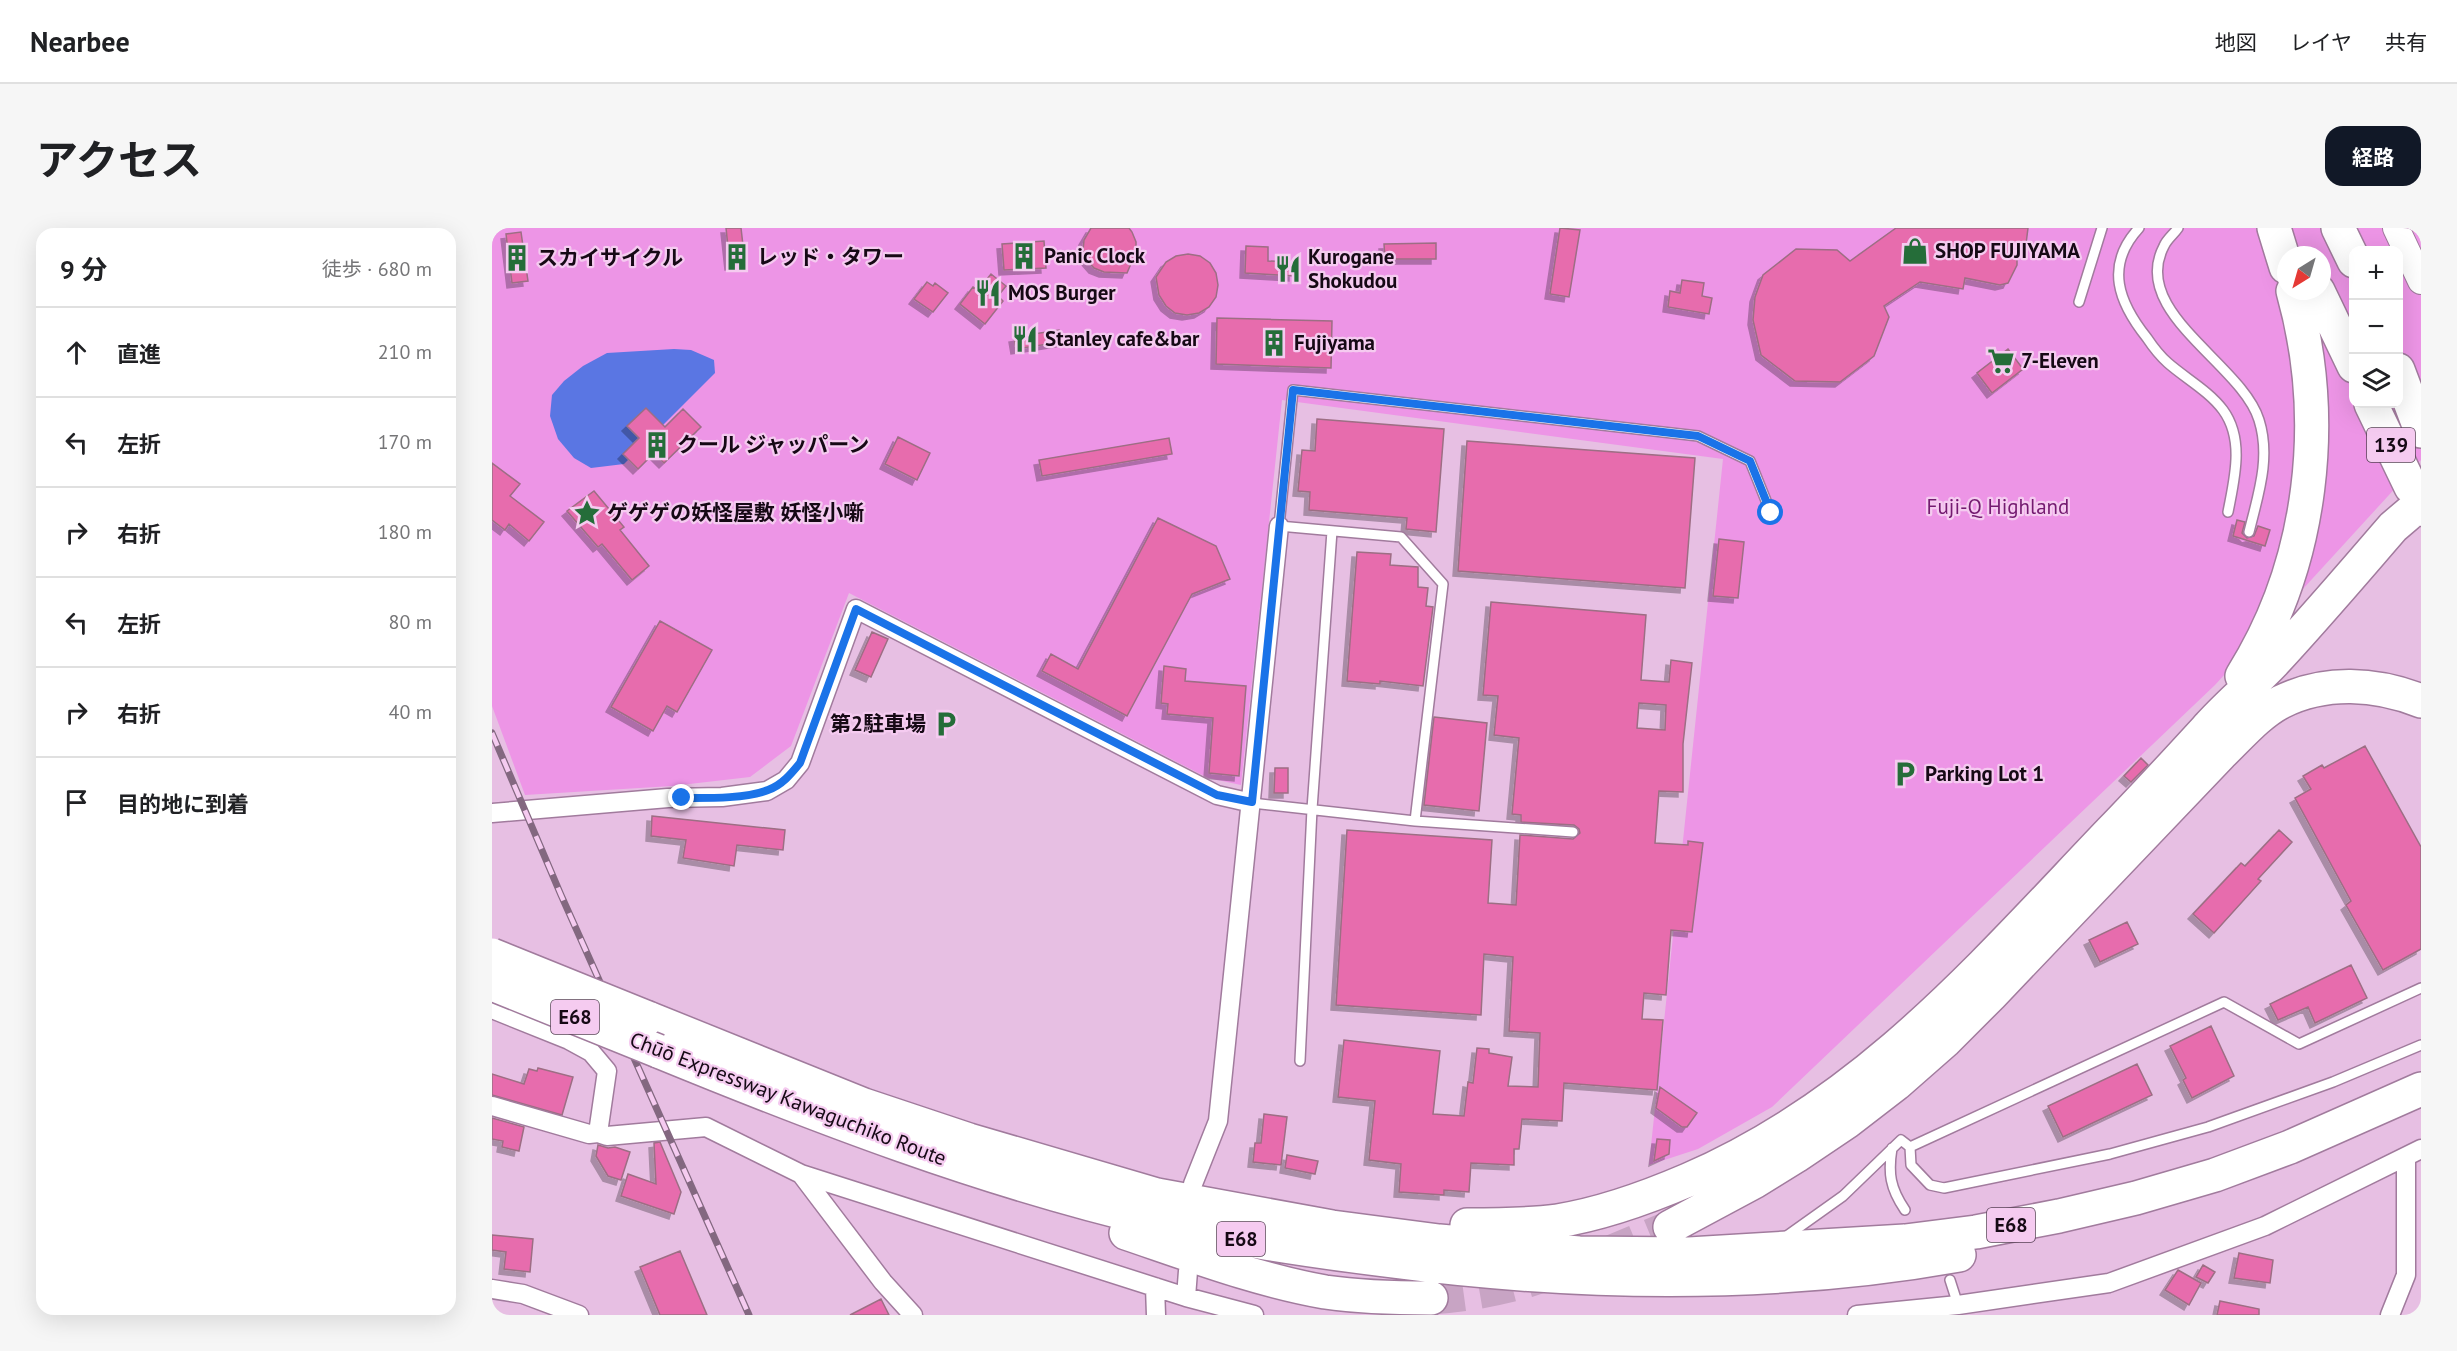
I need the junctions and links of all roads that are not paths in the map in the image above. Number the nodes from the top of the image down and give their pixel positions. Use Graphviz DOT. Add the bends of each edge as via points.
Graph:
graph roads {
  1 [pos="2102,228"];
  2 [pos="2139,228"];
  3 [pos="2178,228"];
  4 [pos="2338,228"];
  5 [pos="2396,228"];
  6 [pos="2349,251"];
  7 [pos="2421,281"];
  8 [pos="2296,300"];
  9 [pos="2322,300"];
  10 [pos="2079,302"];
  11 [pos="2349,356"];
  12 [pos="2403,365"];
  13 [pos="2403,383"];
  14 [pos="2421,402"];
  15 [pos="2373,408"];
  16 [pos="2421,431"];
  17 [pos="2418,504"];
  18 [pos="2228,512"];
  19 [pos="1771,513"];
  20 [pos="1279,526"];
  21 [pos="1332,531"];
  22 [pos="2249,532"];
  23 [pos="2421,701"];
  24 [pos="2212,723"];
  25 [pos="2221,754"];
  26 [pos="1252,802"];
  27 [pos="1311,809"];
  28 [pos="492,813"];
  29 [pos="1415,821"];
  30 [pos="1573,832"];
  31 [pos="492,955"];
  32 [pos="492,984"];
  33 [pos="2421,988"];
  34 [pos="492,1009"];
  35 [pos="2421,1045"];
  36 [pos="1300,1061"];
  37 [pos="2421,1089"];
  38 [pos="760,1093"];
  39 [pos="2421,1101"];
  40 [pos="492,1106"];
  41 [pos="598,1133"];
  42 [pos="1910,1147"];
  43 [pos="1892,1148"];
  44 [pos="2414,1153"];
  45 [pos="801,1174"];
  46 [pos="1193,1184"];
  47 [pos="1157,1195"];
  48 [pos="1905,1210"];
  49 [pos="1670,1227"];
  50 [pos="1764,1250"];
  51 [pos="1188,1271"];
  52 [pos="1950,1280"];
  53 [pos="1155,1287"];
  54 [pos="492,1289"];
  55 [pos="1186,1297"];
  56 [pos="1431,1298"];
  57 [pos="1958,1305"];
  58 [pos="579,1315"];
  59 [pos="913,1315"];
  60 [pos="1156,1315"];
  61 [pos="1254,1315"];
  62 [pos="1857,1315"];
  63 [pos="2390,1315"];
  1 -- 10 [label="lane"];
  2 -- 18 [label="lane" via="2125,248 2120,265 2120,295 2126,310 2165,361 2223,411 2232,431 2237,461"];
  3 -- 22 [label="lane" via="2164,246 2158,265 2158,287 2187,332 2247,394 2259,420 2264,468"];
  4 -- 6 [label="highway"];
  5 -- 7 [label="main road"];
  8 -- 24 [label="highway" via="2309,372 2312,461 2306,509 2283,594 2266,635"];
  9 -- 11 [label="highway"];
  12 -- 14 [label="highway, 139"];
  13 -- 16 [label="highway"];
  15 -- 17 [label="highway, 139"];
  17 -- 24 [label="highway" via="2398,521 2274,662"];
  17 -- 25 [label="highway" via="2416,530 2397,556 2283,669"];
  19 -- 20 [label="lane" via="1750,461 1698,436 1293,390"];
  20 -- 21 [label="lane"];
  20 -- 26 [label="street"];
  21 -- 27 [label="lane"];
  21 -- 29 [label="lane" via="1401,537 1443,585"];
  23 -- 25 [label="highway" via="2374,687 2350,686 2305,693 2280,703"];
  24 -- 47 [label="highway" via="1971,978 1889,1054 1813,1112 1704,1173 1601,1212 1557,1221 1503,1225 1367,1219"];
  25 -- 49 [label="highway" via="1983,1003 1896,1084 1796,1156"];
  26 -- 27 [label="lane"];
  26 -- 28 [label="street" via="1217,795 856,609 800,763 786,780 767,791"];
  26 -- 46 [label="street" via="1218,1121"];
  27 -- 29 [label="lane"];
  27 -- 36 [label="lane"];
  29 -- 30 [label="lane"];
  31 -- 47 [label="highway, Chūō Expressway Kawaguchiko Route / E68, bridge" via="864,1105"];
  32 -- 38 [label="highway, Chūō Expressway Kawaguchiko Route / E68, bridge"];
  33 -- 42 [label="lane" via="2299,1044 2224,1002"];
  34 -- 41 [label="street" via="591,1052 607,1071"];
  35 -- 42 [label="lane" via="2208,1127 2110,1154 1979,1182 1944,1188 1930,1185 1911,1165"];
  37 -- 50 [label="highway, Chūō Expressway Kawaguchiko Route / E68" via="2290,1148 2125,1201 1964,1233"];
  38 -- 39 [label="highway, Chūō Expressway Kawaguchiko Route / E68" via="986,1173 1151,1220 1235,1238 1505,1274 1685,1280 1825,1274 1905,1265 2025,1242 2227,1184"];
  38 -- 56 [label="highway" via="830,1128 906,1159 1230,1268 1326,1292"];
  40 -- 41 [label="street"];
  41 -- 45 [label="street" via="607,1136 706,1127"];
  42 -- 43 [label="lane" via="1901,1140"];
  43 -- 48 [label="lane" via="1892,1184"];
  43 -- 50 [label="lane" via="1844,1196"];
  44 -- 57 [label="street" via="2265,1226 2109,1283"];
  44 -- 63 [label="street" via="2406,1275"];
  45 -- 53 [label="street"];
  45 -- 59 [label="street"];
  47 -- 50 [label="highway, Chūō Expressway Kawaguchiko Route / E68" via="1332,1227 1509,1247 1689,1254"];
  51 -- 55 [label="street"];
  52 -- 57 [label="lane"];
  53 -- 55 [label="street"];
  53 -- 60 [label="street"];
  54 -- 58 [label="street" via="523,1294"];
  55 -- 61 [label="street"];
  57 -- 62 [label="street"];
}
